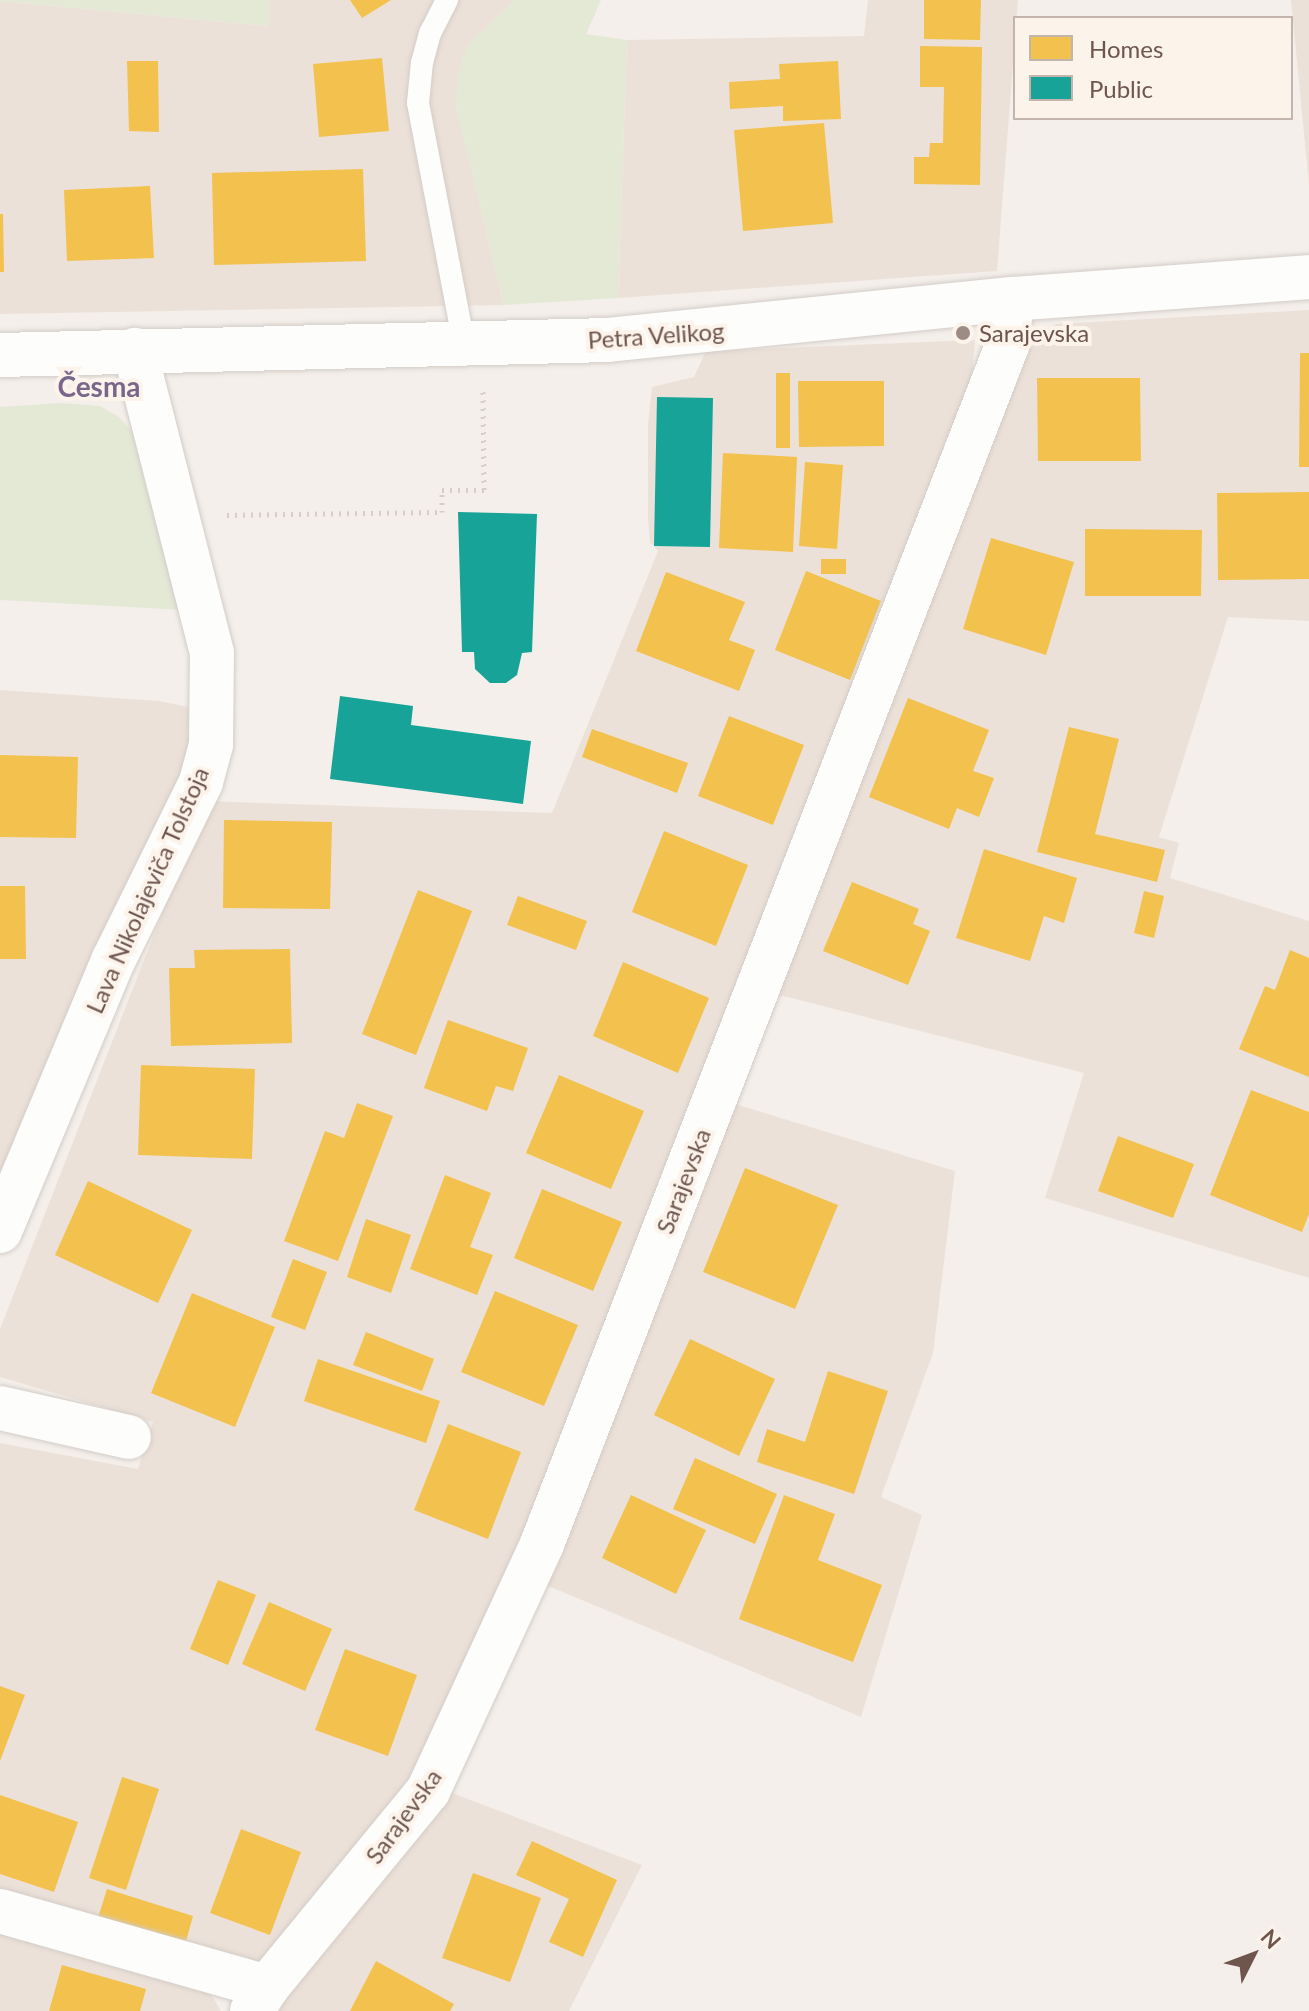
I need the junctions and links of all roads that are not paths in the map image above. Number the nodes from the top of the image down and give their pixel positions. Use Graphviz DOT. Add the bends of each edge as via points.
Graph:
graph roads {
  1 [pos="447,0"];
  2 [pos="1309,277"];
  3 [pos="1012,299"];
  4 [pos="135,350"];
  5 [pos="0,355"];
  6 [pos="473,362"];
  7 [pos="0,1231"];
  8 [pos="0,1408"];
  9 [pos="129,1437"];
  10 [pos="0,1911"];
  11 [pos="259,1999"];
  1 -- 6 [label="lane" via="430,33 418,103"];
  2 -- 3 [label="street, Petra Velikog"];
  3 -- 6 [label="street, Petra Velikog" via="608,340"];
  3 -- 11 [label="street, Sarajevska" via="1007,346 542,1544 428,1791"];
  4 -- 5 [label="street, Petra Velikog"];
  4 -- 6 [label="street, Petra Velikog"];
  4 -- 7 [label="street, Lava Nikolajeviča Tolstoja" via="212,653 211,745 201,782 114,959"];
  8 -- 9 [label="street"];
  10 -- 11 [label="street"];
}
